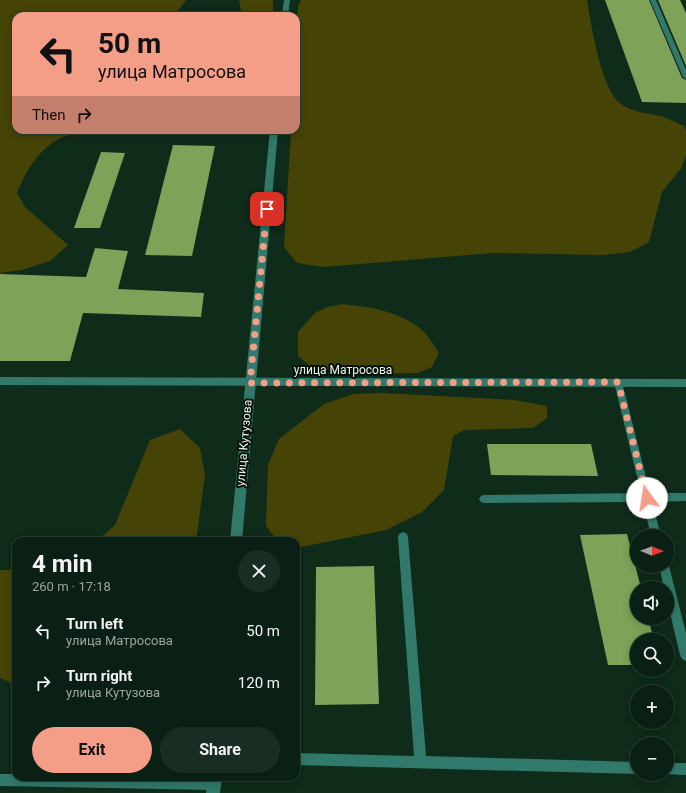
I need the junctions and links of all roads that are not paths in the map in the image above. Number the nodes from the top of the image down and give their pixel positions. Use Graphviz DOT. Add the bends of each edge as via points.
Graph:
graph roads {
  1 [pos="287,0"];
  2 [pos="653,0"];
  3 [pos="286,12"];
  4 [pos="686,77"];
  5 [pos="274,134"];
  6 [pos="0,381"];
  7 [pos="618,382"];
  8 [pos="250,383"];
  9 [pos="686,383"];
  10 [pos="647,498"];
  11 [pos="686,498"];
  12 [pos="484,499"];
  13 [pos="654,529"];
  14 [pos="236,537"];
  15 [pos="403,537"];
  16 [pos="666,573"];
  17 [pos="686,655"];
  18 [pos="300,759"];
  19 [pos="420,762"];
  20 [pos="630,768"];
  21 [pos="674,769"];
  22 [pos="686,770"];
  23 [pos="0,780"];
  24 [pos="12,780"];
  25 [pos="43,781"];
  26 [pos="214,785"];
  1 -- 3 [label="street"];
  2 -- 4 [label="lane"];
  5 -- 8 [label="street, улица Кутузова"];
  6 -- 8 [label="street, улица Матросова"];
  7 -- 8 [label="street, улица Матросова"];
  7 -- 9 [label="street, улица Матросова"];
  7 -- 10 [label="lane"];
  8 -- 14 [label="street, улица Кутузова"];
  10 -- 11 [label="lane"];
  10 -- 12 [label="lane"];
  10 -- 13 [label="lane"];
  15 -- 19 [label="lane"];
  16 -- 17 [label="lane"];
  18 -- 19 [label="lane"];
  19 -- 20 [label="lane"];
  21 -- 22 [label="lane"];
  23 -- 24 [label="lane"];
  25 -- 26 [label="lane"];
}
